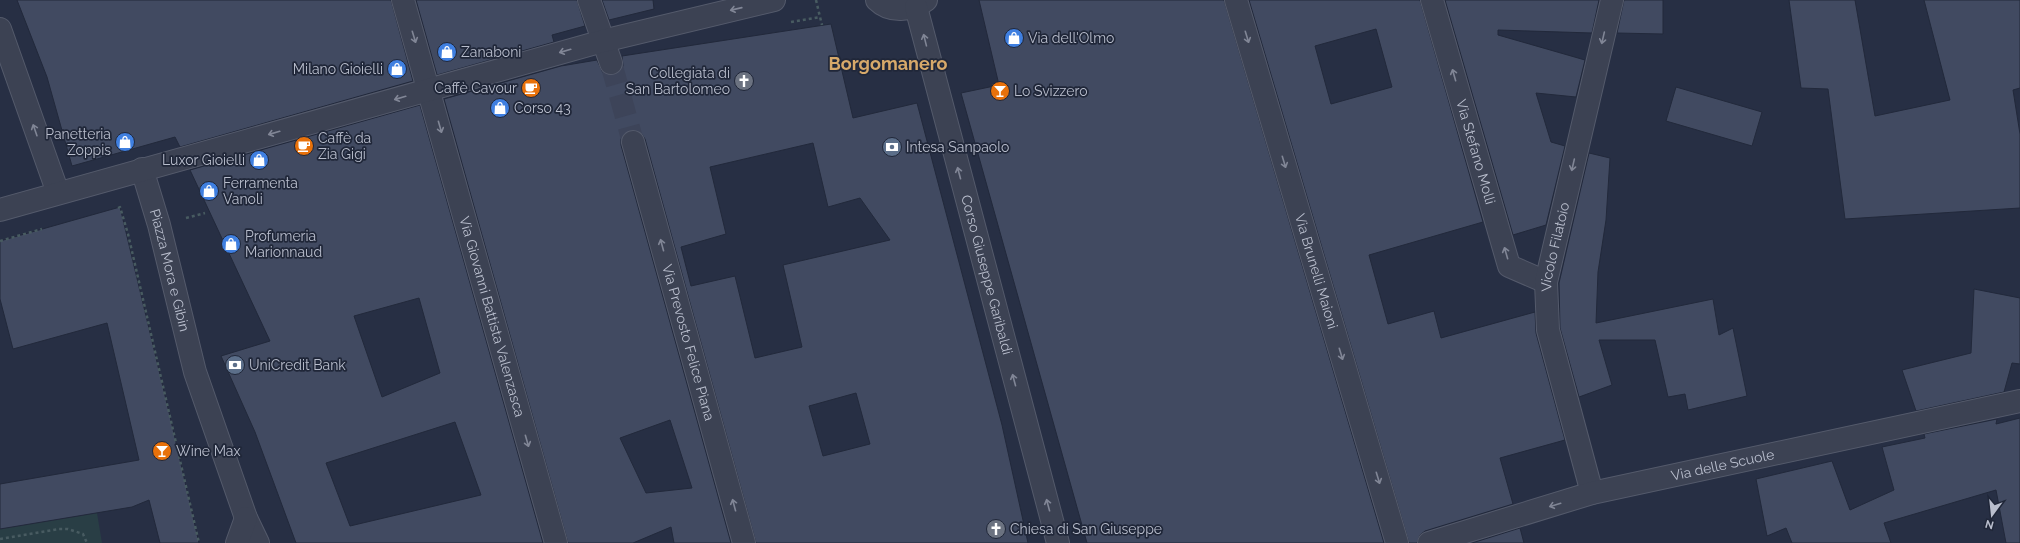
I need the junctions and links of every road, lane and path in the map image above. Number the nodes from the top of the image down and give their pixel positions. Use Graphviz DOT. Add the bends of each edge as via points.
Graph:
graph roads {
  1 [pos="403,0"];
  2 [pos="589,0"];
  3 [pos="774,0"];
  4 [pos="816,0"];
  5 [pos="877,0"];
  6 [pos="1236,0"];
  7 [pos="1432,0"];
  8 [pos="1612,0"];
  9 [pos="921,3"];
  10 [pos="820,17"];
  11 [pos="0,29"];
  12 [pos="603,41"];
  13 [pos="611,63"];
  14 [pos="430,89"];
  15 [pos="633,142"];
  16 [pos="142,169"];
  17 [pos="58,193"];
  18 [pos="113,209"];
  19 [pos="0,210"];
  20 [pos="45,228"];
  21 [pos="0,241"];
  22 [pos="1546,282"];
  23 [pos="2020,401"];
  24 [pos="1592,493"];
  25 [pos="246,518"];
  26 [pos="0,539"];
  27 [pos="87,543"];
  28 [pos="199,543"];
  29 [pos="237,543"];
  30 [pos="258,543"];
  31 [pos="556,543"];
  32 [pos="744,543"];
  33 [pos="1058,543"];
  34 [pos="1397,543"];
  35 [pos="1429,543"];
  1 -- 14 [label="street, Via Giovanni Battista Valenzasca, one-way"];
  2 -- 12 [label="street"];
  3 -- 12 [label="street, one-way"];
  4 -- 10 [label="path"];
  5 -- 9 [label="street" via="891,8 904,9"];
  6 -- 34 [label="street, Via Brunelli Maioni, one-way"];
  22 -- 7 [label="street, Via Stefano Molli, one-way" via="1509,266"];
  8 -- 22 [label="street, Vicolo Filatoio, one-way"];
  33 -- 9 [label="street, Corso Giuseppe Garibaldi, one-way"];
  17 -- 11 [label="street, one-way"];
  12 -- 13 [label="street"];
  12 -- 14 [label="street, one-way"];
  14 -- 16 [label="street, one-way"];
  14 -- 31 [label="street, Via Giovanni Battista Valenzasca, one-way"];
  32 -- 15 [label="street, Via Prevosto Felice Piana, one-way"];
  16 -- 17 [label="street"];
  16 -- 25 [label="street, Piazza Mora e Gibin" via="159,225 195,372"];
  17 -- 19 [label="street"];
  18 -- 28 [label="path" via="120,207 128,234"];
  20 -- 21 [label="path"];
  22 -- 24 [label="street, Vicolo Filatoio" via="1548,330"];
  23 -- 24 [label="street, Via delle Scuole"];
  24 -- 35 [label="street, Via delle Scuole, one-way"];
  25 -- 29 [label="street"];
  25 -- 30 [label="street, Piazza Mora e Gibin"];
  26 -- 27 [label="path" via="68,529 83,534"];
}
